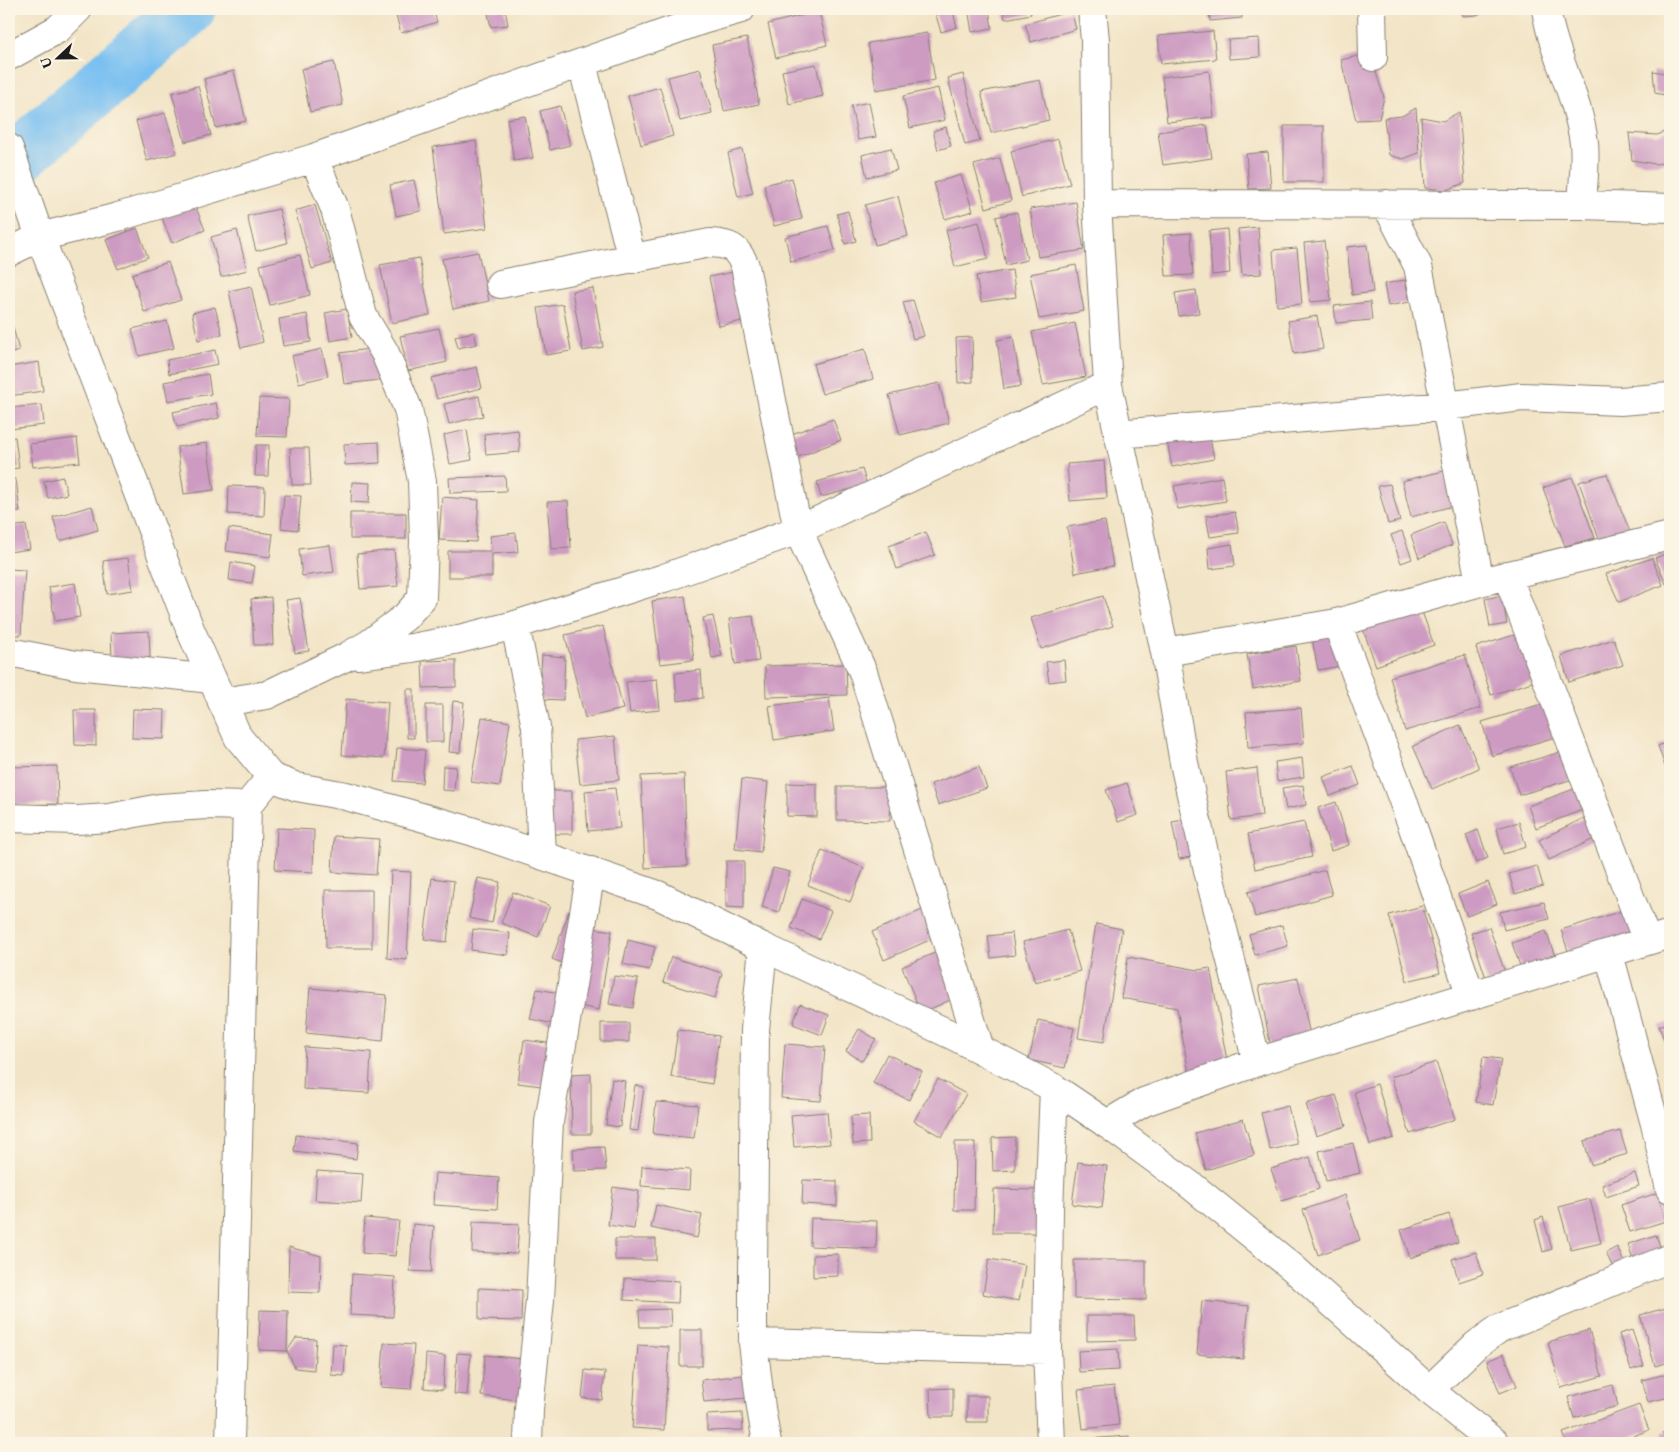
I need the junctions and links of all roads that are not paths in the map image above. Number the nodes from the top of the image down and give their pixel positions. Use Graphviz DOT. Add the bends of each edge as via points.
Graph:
graph roads {
  1 [pos="78,9"];
  2 [pos="741,9"];
  3 [pos="1092,9"];
  4 [pos="1372,9"];
  5 [pos="1546,9"];
  6 [pos="9,56"];
  7 [pos="1373,57"];
  8 [pos="582,64"];
  9 [pos="9,148"];
  10 [pos="314,158"];
  11 [pos="1097,204"];
  12 [pos="1386,204"];
  13 [pos="1582,204"];
  14 [pos="1670,208"];
  15 [pos="37,226"];
  16 [pos="9,252"];
  17 [pos="632,259"];
  18 [pos="500,284"];
  19 [pos="1108,385"];
  20 [pos="1670,398"];
  21 [pos="1445,406"];
  22 [pos="1118,434"];
  23 [pos="798,530"];
  24 [pos="1670,536"];
  25 [pos="1507,575"];
  26 [pos="1480,582"];
  27 [pos="1337,623"];
  28 [pos="515,625"];
  29 [pos="9,652"];
  30 [pos="1165,652"];
  31 [pos="348,656"];
  32 [pos="217,690"];
  33 [pos="271,777"];
  34 [pos="247,806"];
  35 [pos="9,818"];
  36 [pos="542,855"];
  37 [pos="591,871"];
  38 [pos="1658,938"];
  39 [pos="763,947"];
  40 [pos="1609,954"];
  41 [pos="1471,996"];
  42 [pos="980,1049"];
  43 [pos="1257,1062"];
  44 [pos="1054,1088"];
  45 [pos="1107,1124"];
  46 [pos="1670,1189"];
  47 [pos="1670,1258"];
  48 [pos="753,1343"];
  49 [pos="1047,1350"];
  50 [pos="1429,1390"];
  51 [pos="230,1443"];
  52 [pos="528,1443"];
  53 [pos="767,1443"];
  54 [pos="1051,1443"];
  55 [pos="1495,1443"];
  1 -- 6 [label="street" via="58,28"];
  2 -- 8 [label="street"];
  3 -- 11 [label="street"];
  4 -- 7 [label="street"];
  5 -- 13 [label="street" via="1584,144"];
  8 -- 10 [label="street"];
  8 -- 17 [label="street"];
  9 -- 15 [label="street"];
  10 -- 15 [label="street" via="118,217"];
  10 -- 31 [label="street" via="335,210 363,316 385,353 408,409 422,481 422,598 405,618"];
  11 -- 12 [label="street"];
  11 -- 19 [label="street"];
  12 -- 13 [label="street"];
  12 -- 21 [label="street" via="1418,266"];
  13 -- 14 [label="street"];
  15 -- 16 [label="street"];
  15 -- 32 [label="street" via="190,629"];
  17 -- 18 [label="street"];
  17 -- 23 [label="street" via="710,243 726,244 741,257"];
  19 -- 22 [label="street"];
  19 -- 23 [label="street"];
  20 -- 21 [label="street" via="1620,401 1522,397"];
  21 -- 22 [label="street"];
  21 -- 26 [label="street"];
  22 -- 30 [label="street"];
  23 -- 28 [label="street" via="664,578"];
  23 -- 42 [label="street" via="863,672"];
  24 -- 25 [label="street"];
  25 -- 26 [label="street"];
  25 -- 38 [label="street"];
  26 -- 27 [label="street"];
  27 -- 30 [label="street"];
  27 -- 41 [label="street"];
  28 -- 31 [label="street" via="412,648"];
  28 -- 36 [label="street" via="536,727"];
  29 -- 32 [label="street"];
  30 -- 43 [label="street" via="1186,773"];
  31 -- 32 [label="street" via="267,694"];
  32 -- 33 [label="street" via="238,737"];
  33 -- 34 [label="street"];
  33 -- 36 [label="street" via="297,787 346,796 471,831"];
  34 -- 35 [label="street" via="160,808 110,818"];
  34 -- 51 [label="street"];
  36 -- 37 [label="street"];
  37 -- 39 [label="street" via="658,895"];
  37 -- 52 [label="street" via="549,1122 540,1300"];
  38 -- 40 [label="street"];
  39 -- 42 [label="street"];
  39 -- 48 [label="street" via="755,1030"];
  40 -- 41 [label="street"];
  40 -- 46 [label="street"];
  41 -- 43 [label="street"];
  42 -- 44 [label="street"];
  43 -- 45 [label="street" via="1144,1102"];
  44 -- 45 [label="street"];
  44 -- 49 [label="street"];
  45 -- 50 [label="street" via="1193,1187 1292,1267"];
  47 -- 50 [label="street" via="1500,1328 1476,1345"];
  48 -- 49 [label="street"];
  48 -- 53 [label="street"];
  49 -- 54 [label="street"];
  50 -- 55 [label="street"];
}
